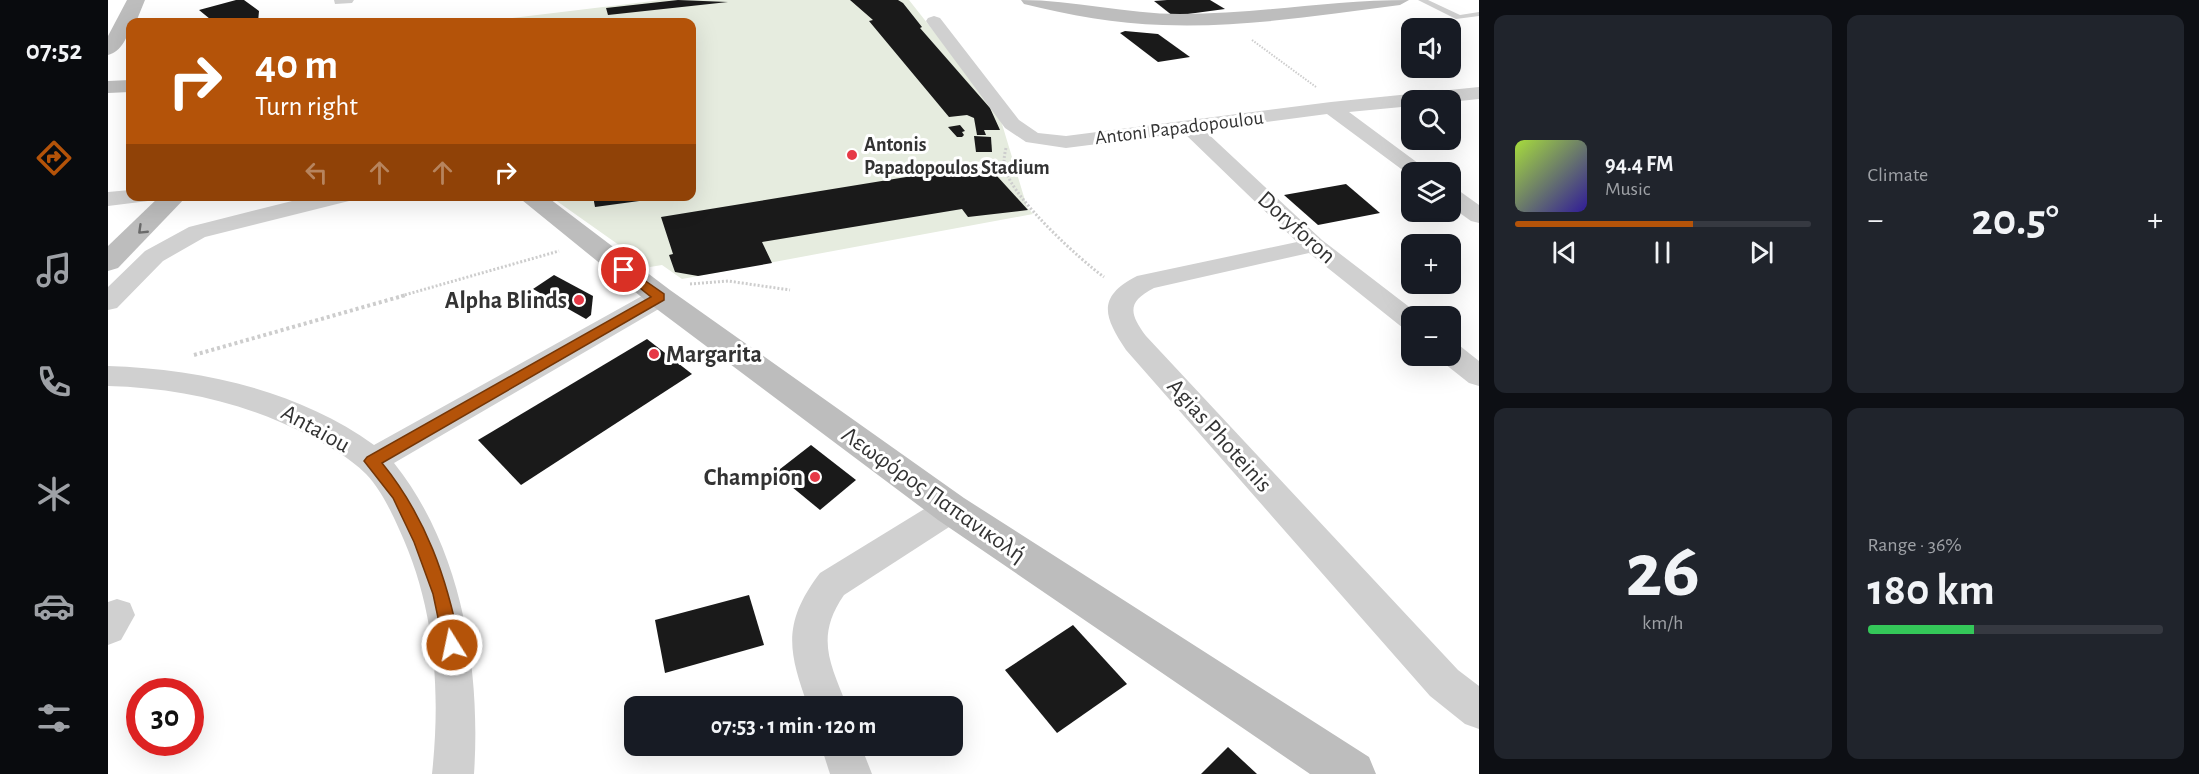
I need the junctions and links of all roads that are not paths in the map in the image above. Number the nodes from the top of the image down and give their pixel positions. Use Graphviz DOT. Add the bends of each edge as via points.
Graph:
graph roads {
  1 [pos="135,0"];
  2 [pos="346,0"];
  3 [pos="1030,0"];
  4 [pos="1400,0"];
  5 [pos="1422,0"];
  6 [pos="341,1"];
  7 [pos="1371,2"];
  8 [pos="1479,14"];
  9 [pos="128,18"];
  10 [pos="934,21"];
  11 [pos="126,23"];
  12 [pos="110,46"];
  13 [pos="126,86"];
  14 [pos="108,87"];
  15 [pos="1479,93"];
  16 [pos="1337,107"];
  17 [pos="1188,126"];
  18 [pos="1406,162"];
  19 [pos="126,197"];
  20 [pos="108,199"];
  21 [pos="142,201"];
  22 [pos="171,201"];
  23 [pos="321,201"];
  24 [pos="535,201"];
  25 [pos="1461,203"];
  26 [pos="1479,216"];
  27 [pos="108,234"];
  28 [pos="1314,245"];
  29 [pos="108,262"];
  30 [pos="660,297"];
  31 [pos="108,302"];
  32 [pos="1401,313"];
  33 [pos="1461,362"];
  34 [pos="108,376"];
  35 [pos="1479,376"];
  36 [pos="372,461"];
  37 [pos="951,509"];
  38 [pos="824,696"];
  39 [pos="1479,710"];
  40 [pos="845,756"];
  41 [pos="453,774"];
  42 [pos="851,774"];
  43 [pos="1352,774"];
  1 -- 9 [label="street"];
  2 -- 6 [label="street"];
  3 -- 7 [label="street" via="1118,16 1179,20 1222,19"];
  4 -- 7 [label="street"];
  5 -- 8 [label="lane" via="1459,17"];
  10 -- 17 [label="street, Antoni Papadopoulou" via="1012,124 1033,138 1066,142"];
  11 -- 12 [label="street"];
  13 -- 14 [label="street"];
  15 -- 16 [label="street, Antoni Papadopoulou"];
  16 -- 17 [label="street, Antoni Papadopoulou"];
  16 -- 18 [label="street"];
  17 -- 28 [label="street, Doryforon"];
  19 -- 20 [label="street"];
  21 -- 27 [label="street"];
  22 -- 29 [label="street, one-way"];
  23 -- 31 [label="street" via="197,232 154,256"];
  24 -- 30 [label="street, Λεωφόρος Παπανικολή"];
  25 -- 26 [label="street"];
  28 -- 32 [label="street, Doryforon"];
  28 -- 39 [label="street, Agias Photeinis" via="1146,282 1128,292 1118,306 1136,343 1444,683"];
  30 -- 36 [label="street"];
  30 -- 37 [label="street, Λεωφόρος Παπανικολή"];
  33 -- 35 [label="street"];
  34 -- 36 [label="street, Antaiou" via="180,380 254,397 324,429"];
  36 -- 41 [label="street, Antaiou" via="404,504 442,594 454,662"];
  37 -- 38 [label="street" via="832,584 818,602 810,619 808,641"];
  37 -- 43 [label="street, Λεωφόρος Παπανικολή"];
  40 -- 42 [label="street"];
}
